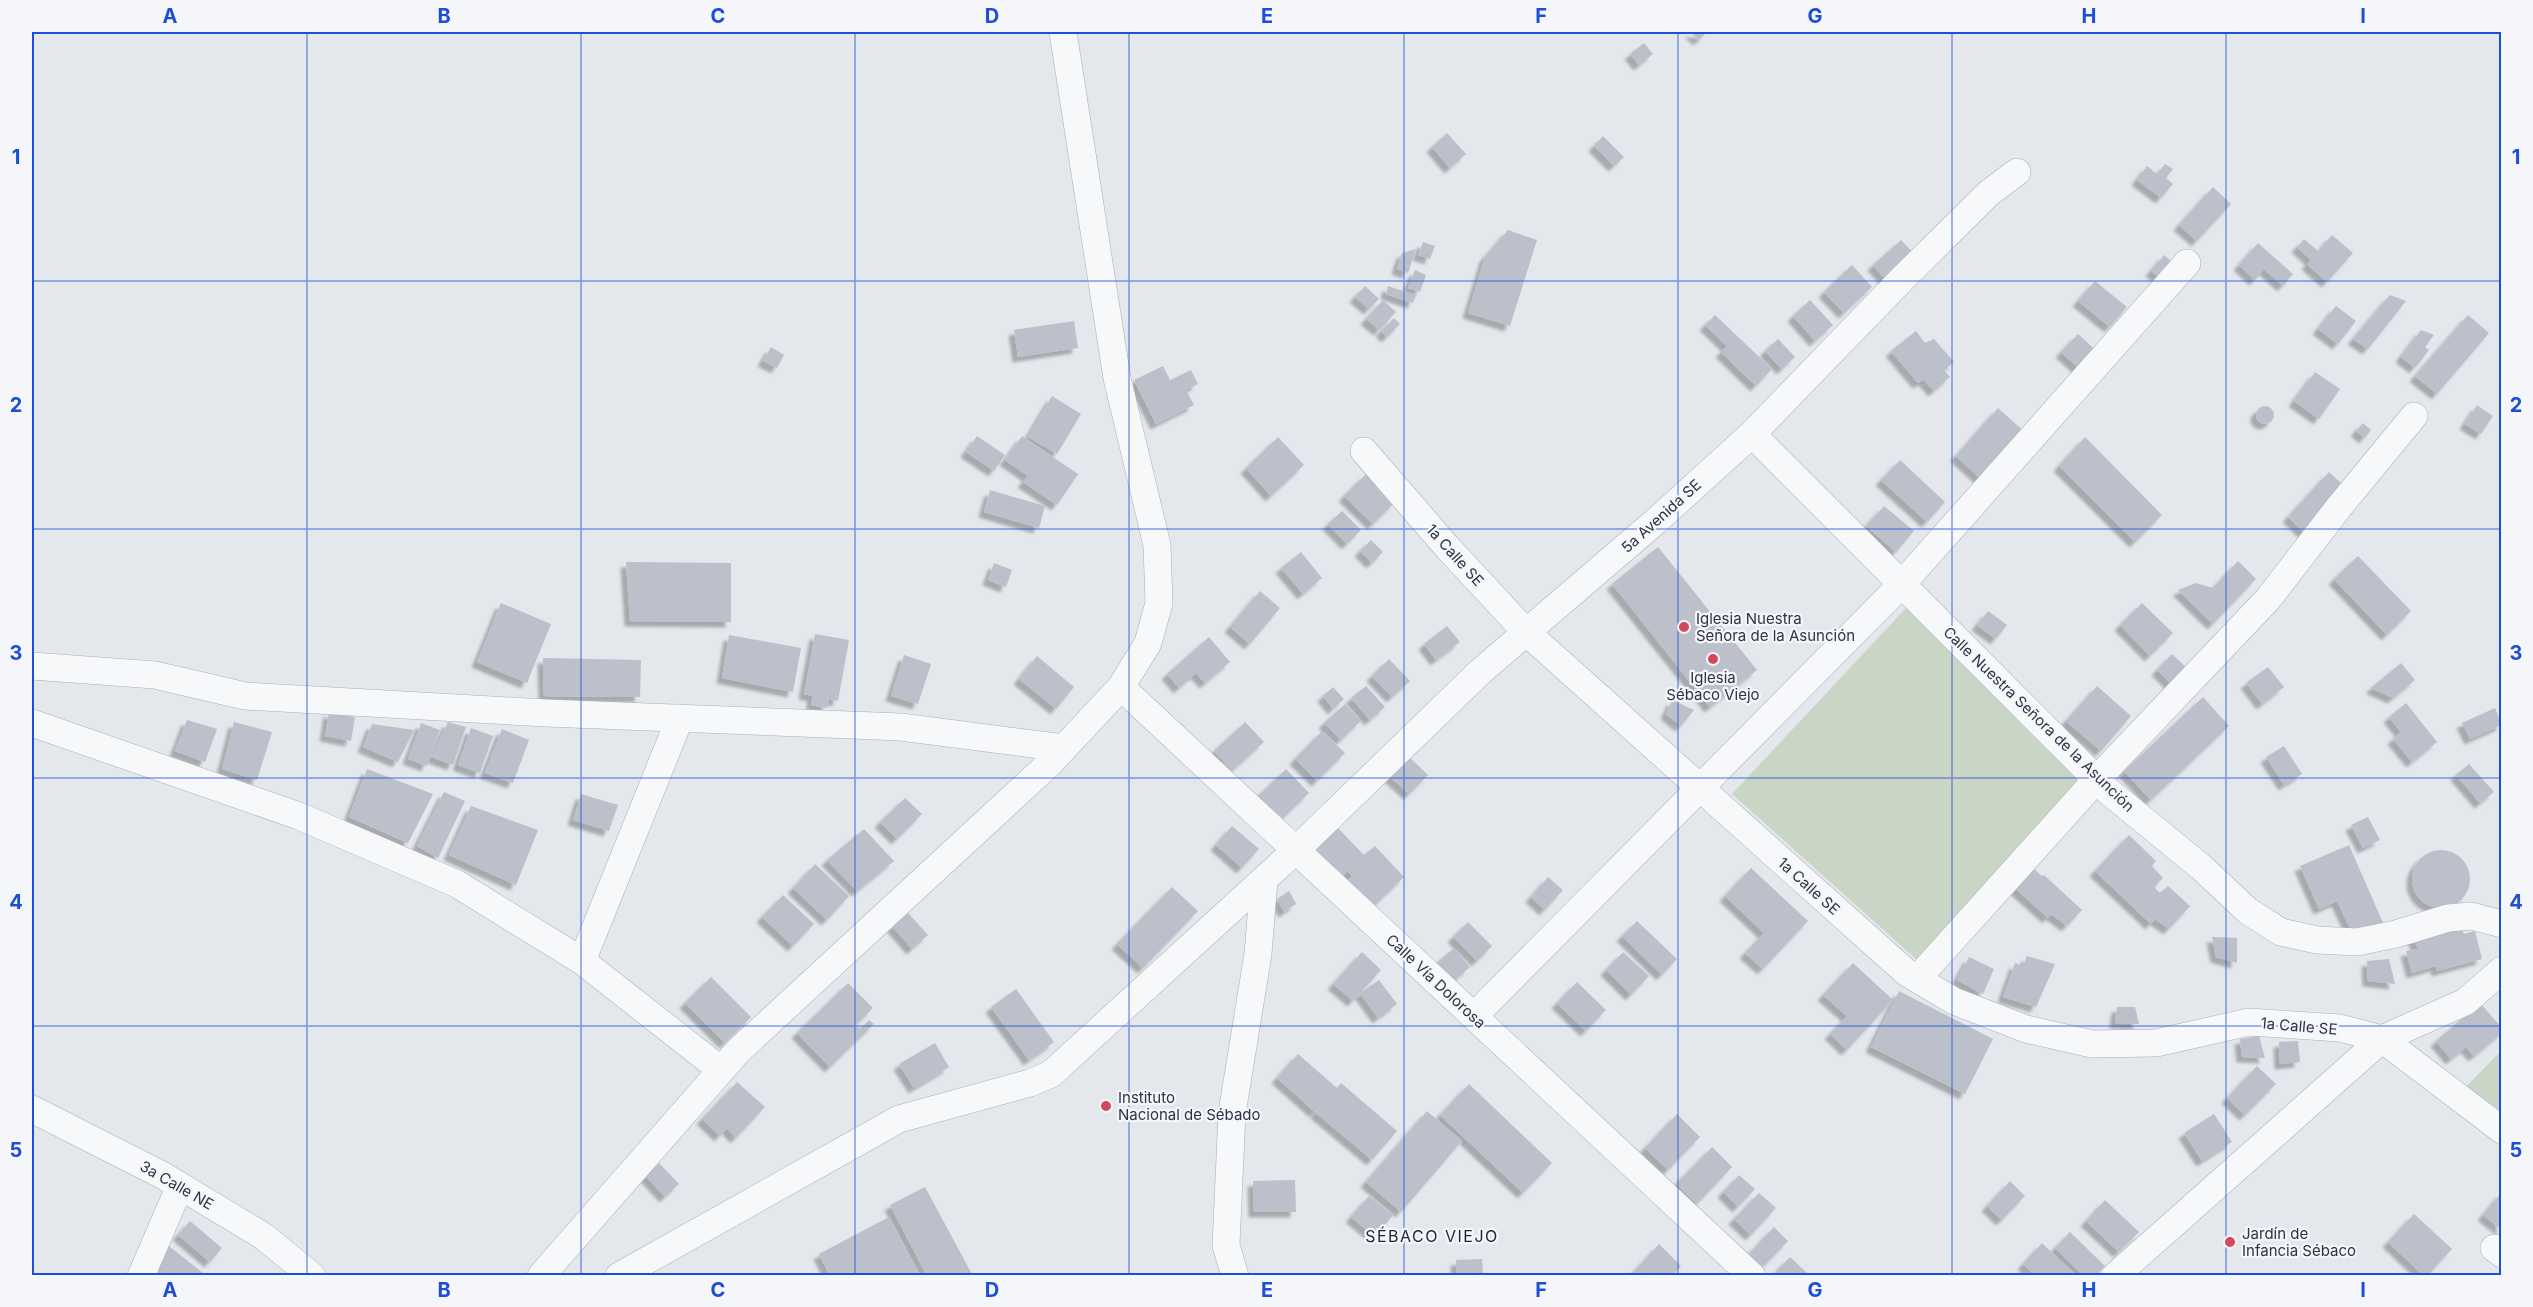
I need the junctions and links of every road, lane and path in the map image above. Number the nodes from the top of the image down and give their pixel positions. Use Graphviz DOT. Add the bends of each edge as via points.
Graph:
graph roads {
  1 [pos="1063,32"];
  2 [pos="2017,172"];
  3 [pos="2187,262"];
  4 [pos="2414,416"];
  5 [pos="1752,434"];
  6 [pos="1364,451"];
  7 [pos="1901,585"];
  8 [pos="1526,632"];
  9 [pos="32,666"];
  10 [pos="1121,687"];
  11 [pos="680,718"];
  12 [pos="32,723"];
  13 [pos="1064,748"];
  14 [pos="2097,779"];
  15 [pos="1700,789"];
  16 [pos="1296,850"];
  17 [pos="1264,880"];
  18 [pos="2502,924"];
  19 [pos="582,962"];
  20 [pos="2502,970"];
  21 [pos="1917,979"];
  22 [pos="1474,1016"];
  23 [pos="2382,1039"];
  24 [pos="721,1070"];
  25 [pos="32,1109"];
  26 [pos="2502,1130"];
  27 [pos="180,1186"];
  28 [pos="141,1275"];
  29 [pos="312,1275"];
  30 [pos="541,1275"];
  31 [pos="620,1275"];
  32 [pos="1235,1275"];
  33 [pos="1752,1275"];
  34 [pos="2115,1275"];
  1 -- 10 [label="street" via="1117,378 1157,545 1159,603 1148,643"];
  2 -- 5 [label="street, 5a Avenida SE" via="1989,193 1904,277"];
  3 -- 7 [label="street"];
  4 -- 14 [label="street" via="2268,600"];
  5 -- 7 [label="street, Calle Nuestra Señora de la Asunción"];
  5 -- 8 [label="street, 5a Avenida SE"];
  6 -- 8 [label="street, 1a Calle SE"];
  7 -- 14 [label="street, Calle Nuestra Señora de la Asunción"];
  7 -- 15 [label="street"];
  8 -- 15 [label="street, 1a Calle SE"];
  8 -- 16 [label="street, 5a Avenida SE"];
  9 -- 11 [label="street" via="154,675 245,696"];
  10 -- 13 [label="street"];
  10 -- 16 [label="street, Calle Vía Dolorosa"];
  11 -- 13 [label="street" via="901,727"];
  11 -- 19 [label="street"];
  12 -- 19 [label="street" via="298,816 457,884"];
  13 -- 24 [label="street"];
  14 -- 18 [label="street, Calle Nuestra Señora de la Asunción" via="2248,911 2281,932 2317,940 2357,942 2448,918 2471,916"];
  14 -- 21 [label="street"];
  15 -- 21 [label="street, 1a Calle SE"];
  15 -- 22 [label="street"];
  16 -- 17 [label="street, 5a Avenida SE"];
  16 -- 22 [label="street, Calle Vía Dolorosa"];
  17 -- 31 [label="street, 5a Avenida SE" via="1051,1074 899,1119"];
  17 -- 32 [label="street" via="1258,954 1232,1113 1226,1245"];
  19 -- 24 [label="street"];
  20 -- 23 [label="street" via="2465,1002"];
  21 -- 23 [label="street, 1a Calle SE" via="1954,1000 2026,1029 2092,1044 2156,1043 2249,1022 2340,1028"];
  22 -- 33 [label="street, Calle Vía Dolorosa"];
  23 -- 26 [label="street"];
  23 -- 34 [label="street"];
  24 -- 30 [label="street"];
  25 -- 27 [label="street, 3a Calle NE"];
  27 -- 28 [label="street"];
  27 -- 29 [label="street, 3a Calle NE" via="263,1236"];
}
